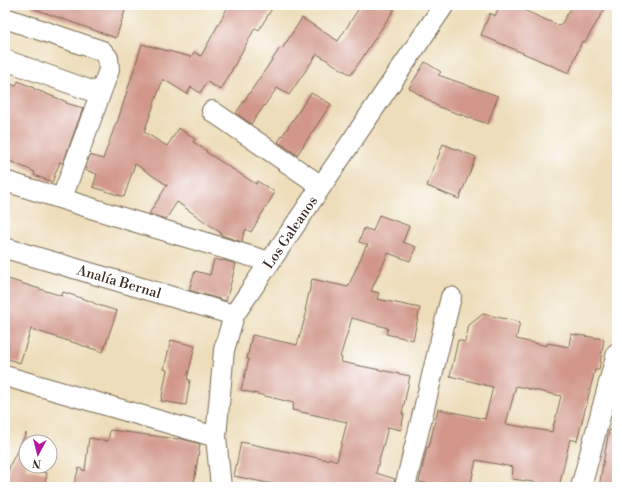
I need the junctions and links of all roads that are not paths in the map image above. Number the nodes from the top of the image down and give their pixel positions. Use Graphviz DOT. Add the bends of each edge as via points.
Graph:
graph roads {
  1 [pos="444,5"];
  2 [pos="5,18"];
  3 [pos="5,60"];
  4 [pos="100,94"];
  5 [pos="212,111"];
  6 [pos="5,181"];
  7 [pos="322,186"];
  8 [pos="62,198"];
  9 [pos="5,248"];
  10 [pos="270,262"];
  11 [pos="451,298"];
  12 [pos="234,315"];
  13 [pos="617,353"];
  14 [pos="5,376"];
  15 [pos="216,437"];
  16 [pos="220,487"];
  17 [pos="405,487"];
  18 [pos="581,487"];
  1 -- 7 [label="street, Los Galeanos"];
  2 -- 4 [label="street" via="102,51 108,58 109,70"];
  3 -- 4 [label="street"];
  4 -- 8 [label="street"];
  5 -- 7 [label="street"];
  6 -- 8 [label="street"];
  7 -- 10 [label="street, Los Galeanos"];
  8 -- 10 [label="street"];
  9 -- 12 [label="street, Analía Bernal"];
  10 -- 12 [label="street, Los Galeanos"];
  11 -- 17 [label="street"];
  12 -- 15 [label="street, Los Galeanos" via="224,350"];
  13 -- 18 [label="street"];
  14 -- 15 [label="street"];
  15 -- 16 [label="street, Los Galeanos"];
}
